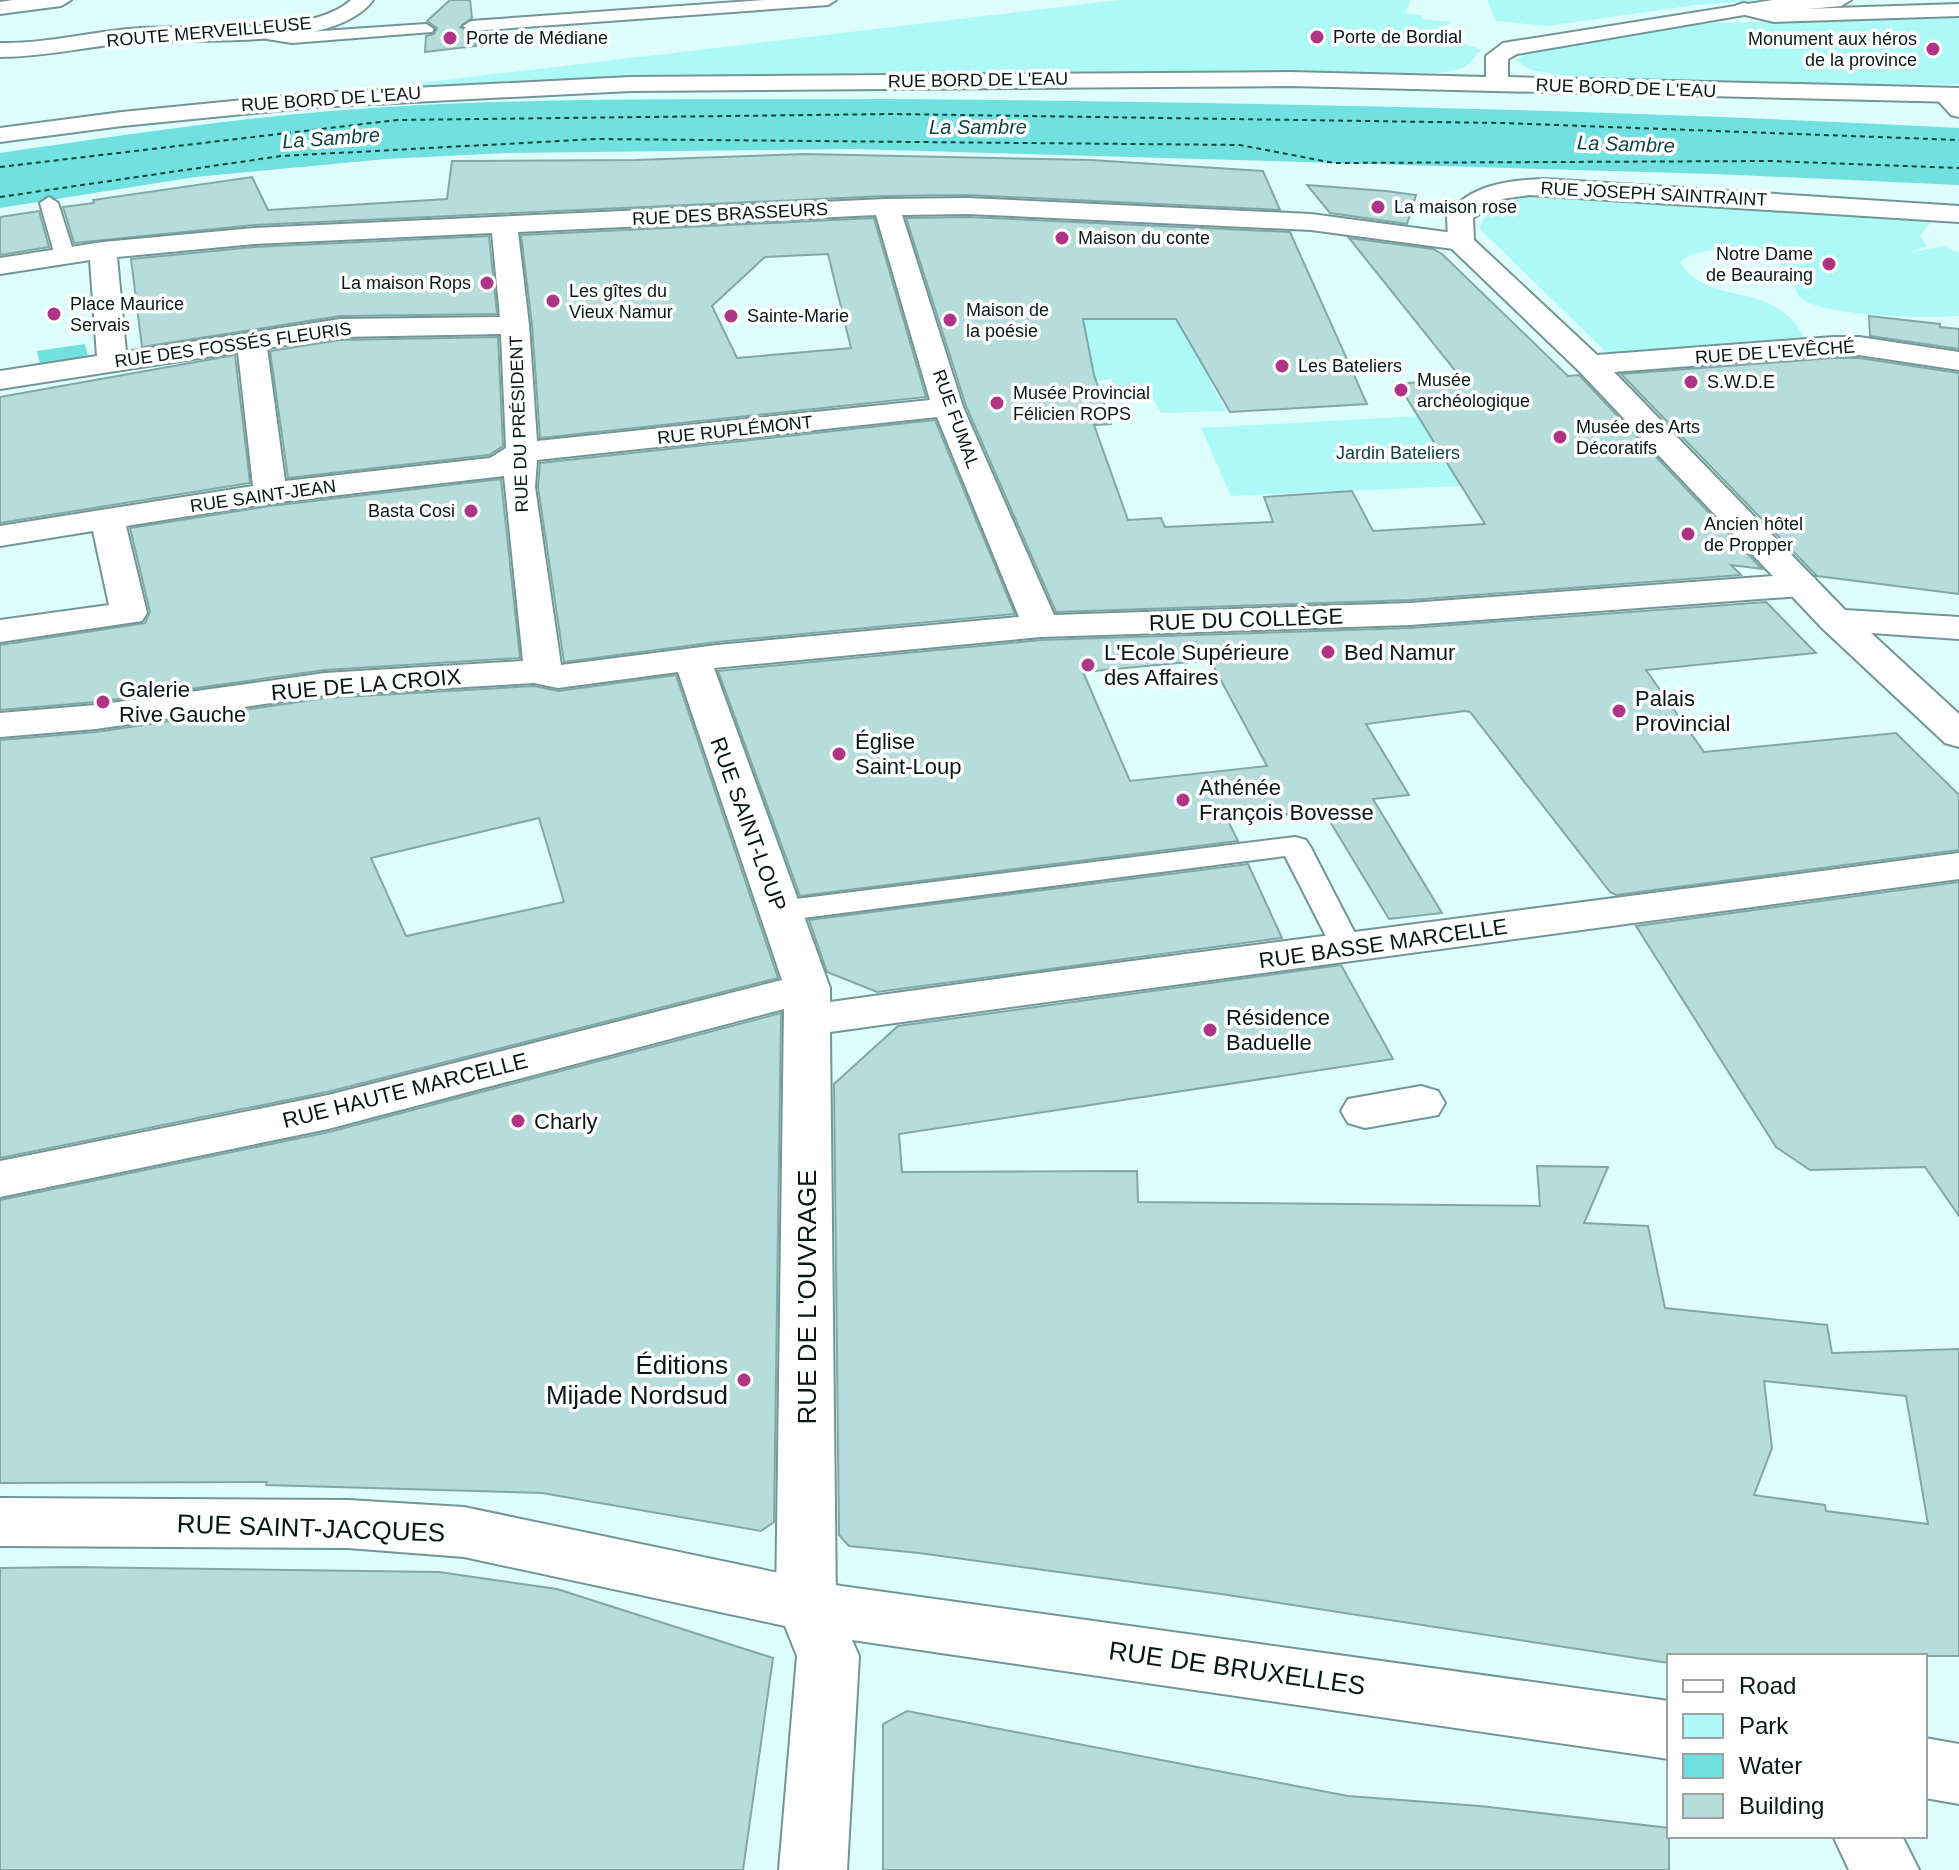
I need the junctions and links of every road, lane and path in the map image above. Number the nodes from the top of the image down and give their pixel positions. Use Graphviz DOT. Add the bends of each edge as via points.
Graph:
graph roads {
  1 [pos="61,0"];
  2 [pos="363,0"];
  3 [pos="828,0"];
  4 [pos="1841,0"];
  5 [pos="0,8"];
  6 [pos="1744,9"];
  7 [pos="1959,10"];
  8 [pos="471,26"];
  9 [pos="426,29"];
  10 [pos="269,31"];
  11 [pos="0,50"];
  12 [pos="1497,84"];
  13 [pos="1954,100"];
  14 [pos="0,135"];
  15 [pos="49,203"];
  16 [pos="885,207"];
  17 [pos="1959,214"];
  18 [pos="504,224"];
  19 [pos="1461,242"];
  20 [pos="103,250"];
  21 [pos="65,256"];
  22 [pos="0,266"];
  23 [pos="515,325"];
  24 [pos="252,342"];
  25 [pos="1959,361"];
  26 [pos="112,363"];
  27 [pos="1590,365"];
  28 [pos="0,380"];
  29 [pos="948,407"];
  30 [pos="522,452"];
  31 [pos="270,493"];
  32 [pos="108,521"];
  33 [pos="0,536"];
  34 [pos="1801,585"];
  35 [pos="1835,620"];
  36 [pos="1041,626"];
  37 [pos="1959,628"];
  38 [pos="0,631"];
  39 [pos="692,659"];
  40 [pos="543,671"];
  41 [pos="0,725"];
  42 [pos="1959,735"];
  43 [pos="1959,866"];
  44 [pos="780,911"];
  45 [pos="1346,947"];
  46 [pos="807,1004"];
  47 [pos="1421,1103"];
  48 [pos="1365,1111"];
  49 [pos="0,1179"];
  50 [pos="0,1522"];
  51 [pos="806,1605"];
  52 [pos="1667,1730"];
  53 [pos="1927,1768"];
  54 [pos="1959,1774"];
  55 [pos="1867,1838"];
  56 [pos="813,1870"];
  57 [pos="1885,1870"];
  1 -- 5 [label="street"];
  2 -- 10 [label="street, ROUTE MERVEILLEUSE" via="337,19"];
  3 -- 8 [label="lane"];
  4 -- 6 [label="street"];
  6 -- 7 [label="street" via="1774,16"];
  6 -- 12 [label="street" via="1511,48 1497,56"];
  9 -- 10 [label="lane" via="292,38"];
  10 -- 11 [label="street, ROUTE MERVEILLEUSE" via="143,35"];
  12 -- 13 [label="street, RUE BORD DE L'EAU"];
  12 -- 14 [label="street, RUE BORD DE L'EAU" via="1131,79 530,87 273,103"];
  15 -- 21 [label="lane"];
  16 -- 18 [label="street, RUE DES BRASSEURS"];
  16 -- 19 [label="street, RUE DES BRASSEURS" via="1311,222"];
  16 -- 29 [label="street, RUE FUMAL"];
  17 -- 19 [label="street, RUE JOSEPH SAINTRAINT" via="1529,187 1476,199 1460,216"];
  18 -- 20 [label="street, RUE DES BRASSEURS"];
  18 -- 23 [label="street, RUE DU PRÉSIDENT"];
  19 -- 27 [label="street"];
  20 -- 21 [label="street, RUE DES BRASSEURS"];
  20 -- 26 [label="street"];
  21 -- 22 [label="street, RUE DES BRASSEURS"];
  23 -- 24 [label="street, RUE DES FOSSÉS FLEURIS" via="340,328"];
  23 -- 30 [label="street, RUE DU PRÉSIDENT"];
  24 -- 26 [label="street, RUE DES FOSSÉS FLEURIS"];
  24 -- 31 [label="street"];
  25 -- 27 [label="street, RUE DE L'EVÊCHÉ" via="1833,346"];
  26 -- 28 [label="street, RUE DES FOSSÉS FLEURIS"];
  27 -- 34 [label="street"];
  29 -- 30 [label="street, RUE RUPLÉMONT"];
  29 -- 36 [label="street, RUE FUMAL"];
  30 -- 31 [label="street, RUE SAINT-JEAN" via="499,467"];
  30 -- 40 [label="street, RUE DU PRÉSIDENT" via="519,487"];
  31 -- 32 [label="street, RUE SAINT-JEAN"];
  32 -- 33 [label="street, RUE SAINT-JEAN"];
  32 -- 38 [label="street" via="129,613"];
  34 -- 35 [label="street"];
  34 -- 36 [label="street, RUE DU COLLÈGE" via="1410,614"];
  35 -- 37 [label="street"];
  35 -- 42 [label="street"];
  36 -- 39 [label="street, RUE DU COLLÈGE"];
  39 -- 40 [label="street, RUE DE LA CROIX" via="558,677"];
  39 -- 44 [label="street, RUE SAINT-LOUP" via="735,824"];
  40 -- 41 [label="street, RUE DE LA CROIX" via="325,684 96,717"];
  43 -- 45 [label="street, RUE BASSE MARCELLE"];
  44 -- 45 [label="lane" via="1295,846"];
  44 -- 46 [label="street, RUE SAINT-LOUP"];
  45 -- 46 [label="street, RUE BASSE MARCELLE" via="1025,990"];
  46 -- 49 [label="street, RUE HAUTE MARCELLE" via="328,1112"];
  46 -- 51 [label="street, RUE DE L'OUVRAGE"];
  47 -- 48 [label="street"];
  50 -- 51 [label="street, RUE SAINT-JACQUES" via="348,1524 464,1532"];
  51 -- 52 [label="street, RUE DE BRUXELLES"];
  51 -- 56 [label="street" via="828,1656"];
  53 -- 54 [label="street"];
  55 -- 57 [label="street"];
}
